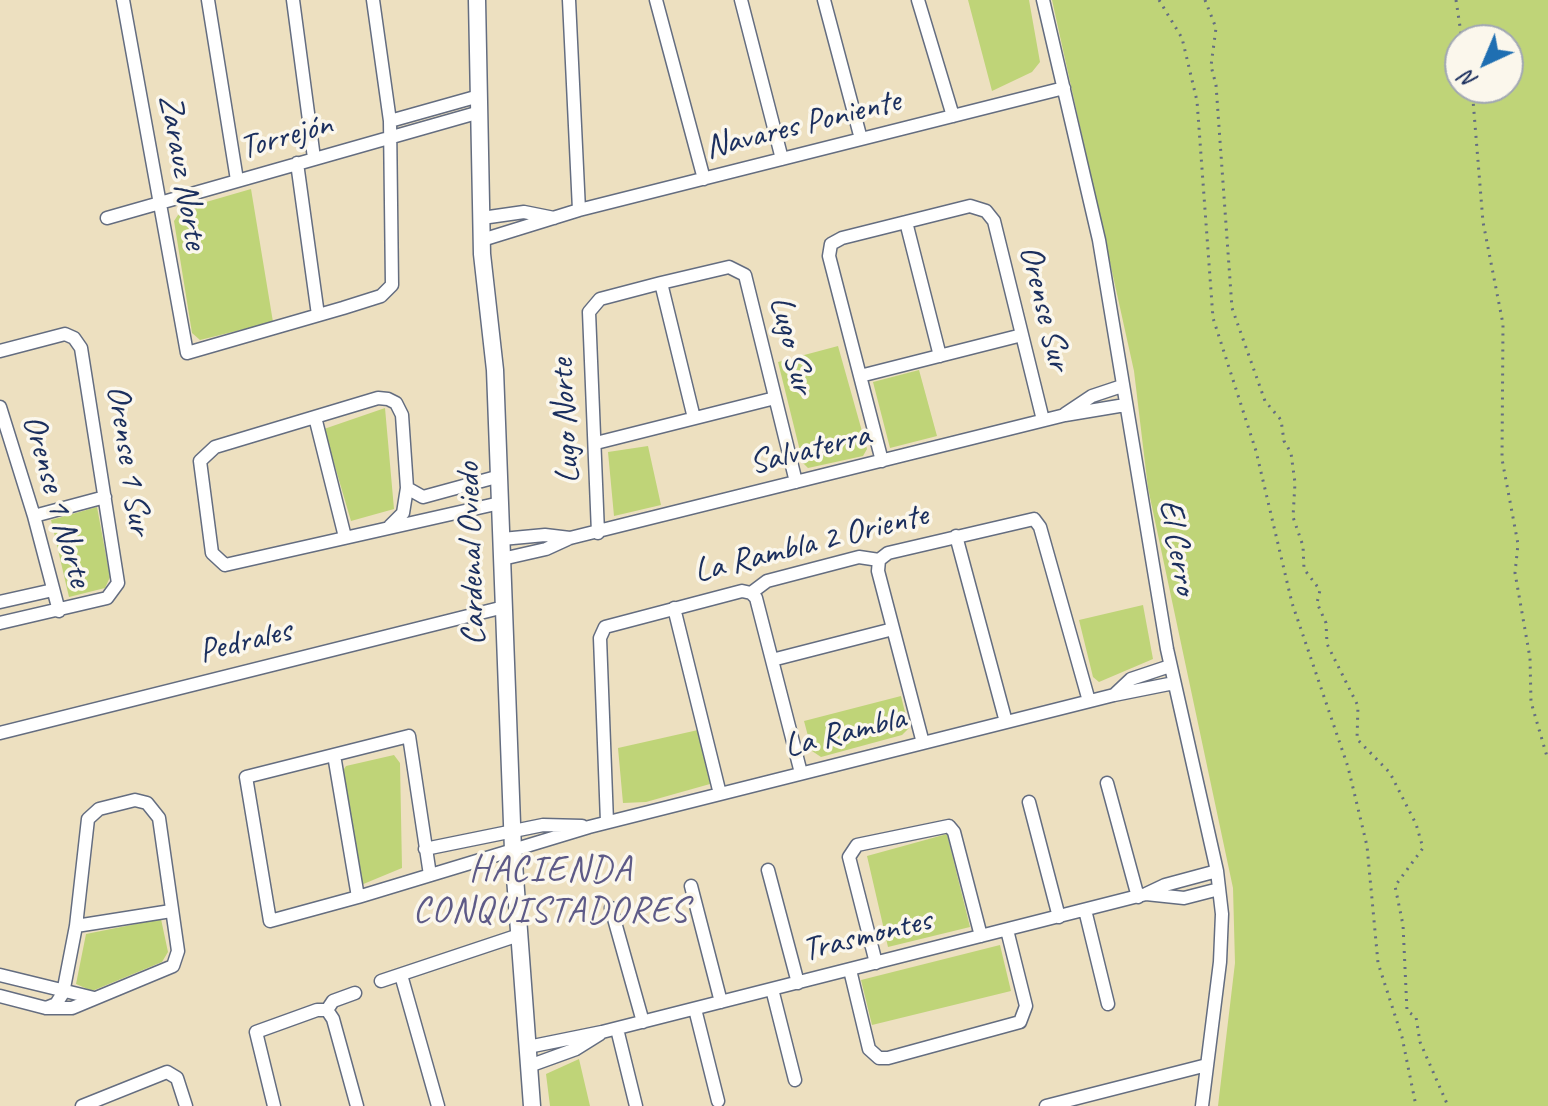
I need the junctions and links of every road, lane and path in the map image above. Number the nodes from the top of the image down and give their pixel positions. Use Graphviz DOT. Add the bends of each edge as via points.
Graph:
graph roads {
  1 [pos="123,0"];
  2 [pos="208,0"];
  3 [pos="293,0"];
  4 [pos="373,0"];
  5 [pos="477,0"];
  6 [pos="569,0"];
  7 [pos="656,0"];
  8 [pos="741,0"];
  9 [pos="824,0"];
  10 [pos="918,0"];
  11 [pos="1043,0"];
  12 [pos="1159,0"];
  13 [pos="1205,0"];
  14 [pos="1456,0"];
  15 [pos="1460,24"];
  16 [pos="1064,88"];
  17 [pos="480,104"];
  18 [pos="1473,104"];
  19 [pos="953,116"];
  20 [pos="390,121"];
  21 [pos="389,137"];
  22 [pos="861,139"];
  23 [pos="314,158"];
  24 [pos="782,159"];
  25 [pos="297,163"];
  26 [pos="704,179"];
  27 [pos="237,180"];
  28 [pos="160,202"];
  29 [pos="579,210"];
  30 [pos="107,218"];
  31 [pos="482,218"];
  32 [pos="557,218"];
  33 [pos="906,222"];
  34 [pos="482,240"];
  35 [pos="661,283"];
  36 [pos="318,315"];
  37 [pos="1022,335"];
  38 [pos="0,351"];
  39 [pos="940,356"];
  40 [pos="860,376"];
  41 [pos="1122,386"];
  42 [pos="775,398"];
  43 [pos="1125,405"];
  44 [pos="0,407"];
  45 [pos="1065,415"];
  46 [pos="315,417"];
  47 [pos="694,418"];
  48 [pos="1043,420"];
  49 [pos="596,443"];
  50 [pos="882,461"];
  51 [pos="500,476"];
  52 [pos="796,482"];
  53 [pos="407,488"];
  54 [pos="105,497"];
  55 [pos="500,503"];
  56 [pos="34,516"];
  57 [pos="390,526"];
  58 [pos="598,533"];
  59 [pos="956,536"];
  60 [pos="345,537"];
  61 [pos="570,538"];
  62 [pos="502,539"];
  63 [pos="502,559"];
  64 [pos="879,560"];
  65 [pos="53,590"];
  66 [pos="751,593"];
  67 [pos="0,602"];
  68 [pos="504,607"];
  69 [pos="674,608"];
  70 [pos="59,611"];
  71 [pos="0,623"];
  72 [pos="893,629"];
  73 [pos="772,660"];
  74 [pos="1170,666"];
  75 [pos="1174,683"];
  76 [pos="1114,695"];
  77 [pos="1089,701"];
  78 [pos="1006,722"];
  79 [pos="0,733"];
  80 [pos="923,743"];
  81 [pos="334,755"];
  82 [pos="1548,760"];
  83 [pos="801,773"];
  84 [pos="1107,783"];
  85 [pos="720,794"];
  86 [pos="1029,802"];
  87 [pos="607,822"];
  88 [pos="589,827"];
  89 [pos="512,830"];
  90 [pos="425,849"];
  91 [pos="513,850"];
  92 [pos="768,870"];
  93 [pos="1217,871"];
  94 [pos="430,875"];
  95 [pos="691,886"];
  96 [pos="1219,889"];
  97 [pos="1142,896"];
  98 [pos="358,897"];
  99 [pos="611,908"];
  100 [pos="1085,910"];
  101 [pos="171,911"];
  102 [pos="1059,917"];
  103 [pos="76,926"];
  104 [pos="1007,930"];
  105 [pos="519,935"];
  106 [pos="981,936"];
  107 [pos="876,963"];
  108 [pos="850,970"];
  109 [pos="0,975"];
  110 [pos="401,975"];
  111 [pos="381,981"];
  112 [pos="798,983"];
  113 [pos="772,989"];
  114 [pos="63,993"];
  115 [pos="355,993"];
  116 [pos="0,996"];
  117 [pos="97,999"];
  118 [pos="721,1002"];
  119 [pos="1108,1004"];
  120 [pos="46,1008"];
  121 [pos="695,1009"];
  122 [pos="327,1010"];
  123 [pos="643,1022"];
  124 [pos="617,1029"];
  125 [pos="602,1032"];
  126 [pos="528,1047"];
  127 [pos="1207,1065"];
  128 [pos="529,1066"];
  129 [pos="795,1080"];
  130 [pos="718,1101"];
  131 [pos="89,1105"];
  132 [pos="186,1106"];
  133 [pos="274,1106"];
  134 [pos="357,1106"];
  135 [pos="438,1106"];
  136 [pos="532,1106"];
  137 [pos="636,1106"];
  138 [pos="1046,1106"];
  139 [pos="1202,1106"];
  140 [pos="1416,1106"];
  141 [pos="1448,1106"];
  1 -- 28 [label="street, Zarauz Norte"];
  2 -- 27 [label="street"];
  3 -- 23 [label="street"];
  4 -- 20 [label="street"];
  5 -- 17 [label="street, Cardenal Oviedo"];
  6 -- 29 [label="street"];
  7 -- 26 [label="street"];
  8 -- 24 [label="street"];
  9 -- 22 [label="street"];
  10 -- 19 [label="street"];
  11 -- 16 [label="street, El Cerro"];
  12 -- 140 [label="path" via="1182,38 1197,101 1213,318 1256,451 1292,603 1348,767 1367,846 1378,963 1402,1037"];
  13 -- 141 [label="path" via="1216,28 1211,66 1232,308 1265,401 1281,420 1291,453 1293,517 1304,569 1320,590 1317,603 1326,623 1327,644 1358,706 1357,739 1390,773 1423,848 1395,886 1403,925 1407,1011 1416,1017 1420,1042"];
  14 -- 15 [label="path"];
  16 -- 19 [label="street, Navares Poniente"];
  16 -- 41 [label="street, El Cerro" via="1099,240"];
  17 -- 20 [label="street"];
  17 -- 21 [label="street, Torrejón"];
  17 -- 31 [label="street, Cardenal Oviedo"];
  18 -- 82 [label="path" via="1483,222 1503,324 1502,459 1518,544 1515,573 1530,658 1531,702"];
  19 -- 22 [label="street, Navares Poniente"];
  20 -- 21 [label="street"];
  21 -- 23 [label="street, Torrejón"];
  21 -- 36 [label="street" via="392,285 381,296"];
  22 -- 24 [label="street, Navares Poniente"];
  23 -- 25 [label="street, Torrejón"];
  24 -- 26 [label="street, Navares Poniente"];
  25 -- 27 [label="street, Torrejón"];
  25 -- 36 [label="street"];
  26 -- 29 [label="street, Navares Poniente"];
  27 -- 28 [label="street, Torrejón"];
  28 -- 30 [label="street, Torrejón"];
  28 -- 36 [label="street, Zarauz Norte" via="187,353"];
  29 -- 32 [label="street, Navares Poniente"];
  31 -- 32 [label="street, Navares Poniente" via="524,212"];
  31 -- 34 [label="street, Cardenal Oviedo"];
  32 -- 34 [label="street, Navares Poniente"];
  33 -- 37 [label="street, Orense Sur" via="970,206 986,211 994,221"];
  33 -- 39 [label="street"];
  33 -- 40 [label="street" via="831,244 829,256"];
  34 -- 51 [label="street, Cardenal Oviedo"];
  35 -- 42 [label="street, Lugo Sur" via="738,269 746,279"];
  35 -- 47 [label="street"];
  35 -- 49 [label="street, Lugo Norte" via="600,299 590,307"];
  37 -- 39 [label="street"];
  37 -- 48 [label="street, Orense Sur"];
  38 -- 54 [label="street, Orense 1 Sur" via="55,335 74,338 83,361"];
  39 -- 40 [label="street"];
  40 -- 50 [label="street"];
  41 -- 43 [label="street, El Cerro"];
  41 -- 45 [label="street, Salvaterra" via="1092,396"];
  42 -- 47 [label="street"];
  42 -- 52 [label="street, Lugo Sur"];
  43 -- 45 [label="street, Salvaterra"];
  43 -- 74 [label="street, El Cerro"];
  44 -- 56 [label="street, Orense 1 Norte"];
  45 -- 48 [label="street, Salvaterra"];
  46 -- 53 [label="street" via="378,398 392,401 402,415"];
  46 -- 60 [label="street"];
  46 -- 60 [label="street" via="215,447 201,458 212,553 221,563 235,564"];
  47 -- 49 [label="street"];
  48 -- 50 [label="street, Salvaterra"];
  49 -- 58 [label="street, Lugo Norte"];
  50 -- 52 [label="street, Salvaterra"];
  51 -- 53 [label="street" via="423,497"];
  51 -- 55 [label="street, Cardenal Oviedo"];
  52 -- 58 [label="street, Salvaterra"];
  53 -- 57 [label="street" via="403,513"];
  54 -- 56 [label="street"];
  54 -- 70 [label="street, Orense 1 Sur" via="118,583 96,602"];
  55 -- 57 [label="street"];
  55 -- 62 [label="street, Cardenal Oviedo"];
  56 -- 65 [label="street, Orense 1 Norte"];
  57 -- 60 [label="street"];
  58 -- 61 [label="street, Salvaterra"];
  59 -- 64 [label="street, La Rambla 2 Oriente" via="888,553"];
  59 -- 77 [label="street, La Rambla 2 Oriente" via="1034,519"];
  59 -- 78 [label="street"];
  61 -- 62 [label="street, Salvaterra"];
  61 -- 63 [label="street, Salvaterra"];
  62 -- 63 [label="street, Cardenal Oviedo"];
  63 -- 68 [label="street, Cardenal Oviedo"];
  64 -- 66 [label="street, La Rambla 2 Oriente" via="859,557 767,581"];
  64 -- 72 [label="street"];
  65 -- 67 [label="street"];
  65 -- 70 [label="street, Orense 1 Norte"];
  66 -- 69 [label="street, La Rambla 2 Oriente"];
  66 -- 73 [label="street"];
  68 -- 79 [label="street, Pedrales"];
  68 -- 89 [label="street, Cardenal Oviedo"];
  69 -- 85 [label="street"];
  69 -- 87 [label="street, La Rambla 2 Oriente" via="610,624 600,638"];
  70 -- 71 [label="street"];
  72 -- 73 [label="street"];
  72 -- 80 [label="street"];
  73 -- 83 [label="street"];
  74 -- 75 [label="street, El Cerro"];
  74 -- 76 [label="street, La Rambla" via="1131,679"];
  75 -- 76 [label="street, La Rambla"];
  75 -- 93 [label="street, El Cerro"];
  76 -- 77 [label="street, La Rambla"];
  77 -- 78 [label="street, La Rambla"];
  78 -- 80 [label="street, La Rambla"];
  80 -- 83 [label="street, La Rambla"];
  81 -- 90 [label="street" via="409,736"];
  81 -- 98 [label="street"];
  81 -- 98 [label="street, La Rambla" via="246,777 270,921"];
  83 -- 85 [label="street, La Rambla"];
  84 -- 97 [label="street"];
  85 -- 87 [label="street, La Rambla"];
  86 -- 102 [label="street"];
  87 -- 88 [label="street, La Rambla"];
  88 -- 89 [label="street, La Rambla" via="555,824"];
  88 -- 91 [label="street, La Rambla"];
  89 -- 90 [label="street, La Rambla"];
  89 -- 91 [label="street, Cardenal Oviedo"];
  90 -- 94 [label="street"];
  91 -- 94 [label="street, La Rambla"];
  91 -- 105 [label="street, Cardenal Oviedo"];
  92 -- 112 [label="street"];
  93 -- 96 [label="street, El Cerro"];
  93 -- 97 [label="street, Trasmontes"];
  94 -- 98 [label="street, La Rambla"];
  95 -- 118 [label="street"];
  96 -- 97 [label="street, Trasmontes" via="1184,898"];
  96 -- 127 [label="street, El Cerro" via="1220,962"];
  97 -- 100 [label="street, Trasmontes"];
  99 -- 123 [label="street"];
  100 -- 102 [label="street, Trasmontes"];
  100 -- 119 [label="street"];
  101 -- 103 [label="street"];
  101 -- 103 [label="street" via="159,818 147,803 135,800 99,809 88,819"];
  101 -- 117 [label="street" via="178,951 173,966"];
  102 -- 104 [label="street, Trasmontes"];
  103 -- 114 [label="street"];
  104 -- 106 [label="street, Trasmontes"];
  104 -- 108 [label="street" via="1026,1006 1023,1019 888,1058 875,1056 868,1045"];
  105 -- 110 [label="street"];
  105 -- 126 [label="street, Cardenal Oviedo"];
  106 -- 107 [label="street, Trasmontes"];
  106 -- 107 [label="street" via="949,826 857,845 849,857"];
  107 -- 108 [label="street, Trasmontes"];
  108 -- 112 [label="street, Trasmontes"];
  109 -- 114 [label="street"];
  110 -- 111 [label="street"];
  110 -- 135 [label="street"];
  112 -- 113 [label="street, Trasmontes"];
  113 -- 118 [label="street, Trasmontes"];
  113 -- 129 [label="street"];
  114 -- 117 [label="street"];
  114 -- 120 [label="street"];
  115 -- 122 [label="street" via="333,1001"];
  116 -- 120 [label="street"];
  117 -- 120 [label="street" via="72,1008"];
  118 -- 121 [label="street, Trasmontes"];
  121 -- 123 [label="street, Trasmontes"];
  121 -- 130 [label="street"];
  122 -- 133 [label="street" via="256,1032"];
  122 -- 134 [label="street"];
  123 -- 124 [label="street, Trasmontes"];
  124 -- 125 [label="street, Trasmontes"];
  124 -- 137 [label="street"];
  125 -- 126 [label="street, Trasmontes"];
  125 -- 128 [label="street, Trasmontes" via="576,1049"];
  126 -- 128 [label="street, Cardenal Oviedo"];
  127 -- 138 [label="street"];
  127 -- 139 [label="street, El Cerro"];
  128 -- 136 [label="street, Cardenal Oviedo"];
  131 -- 132 [label="street" via="172,1073"];
}
